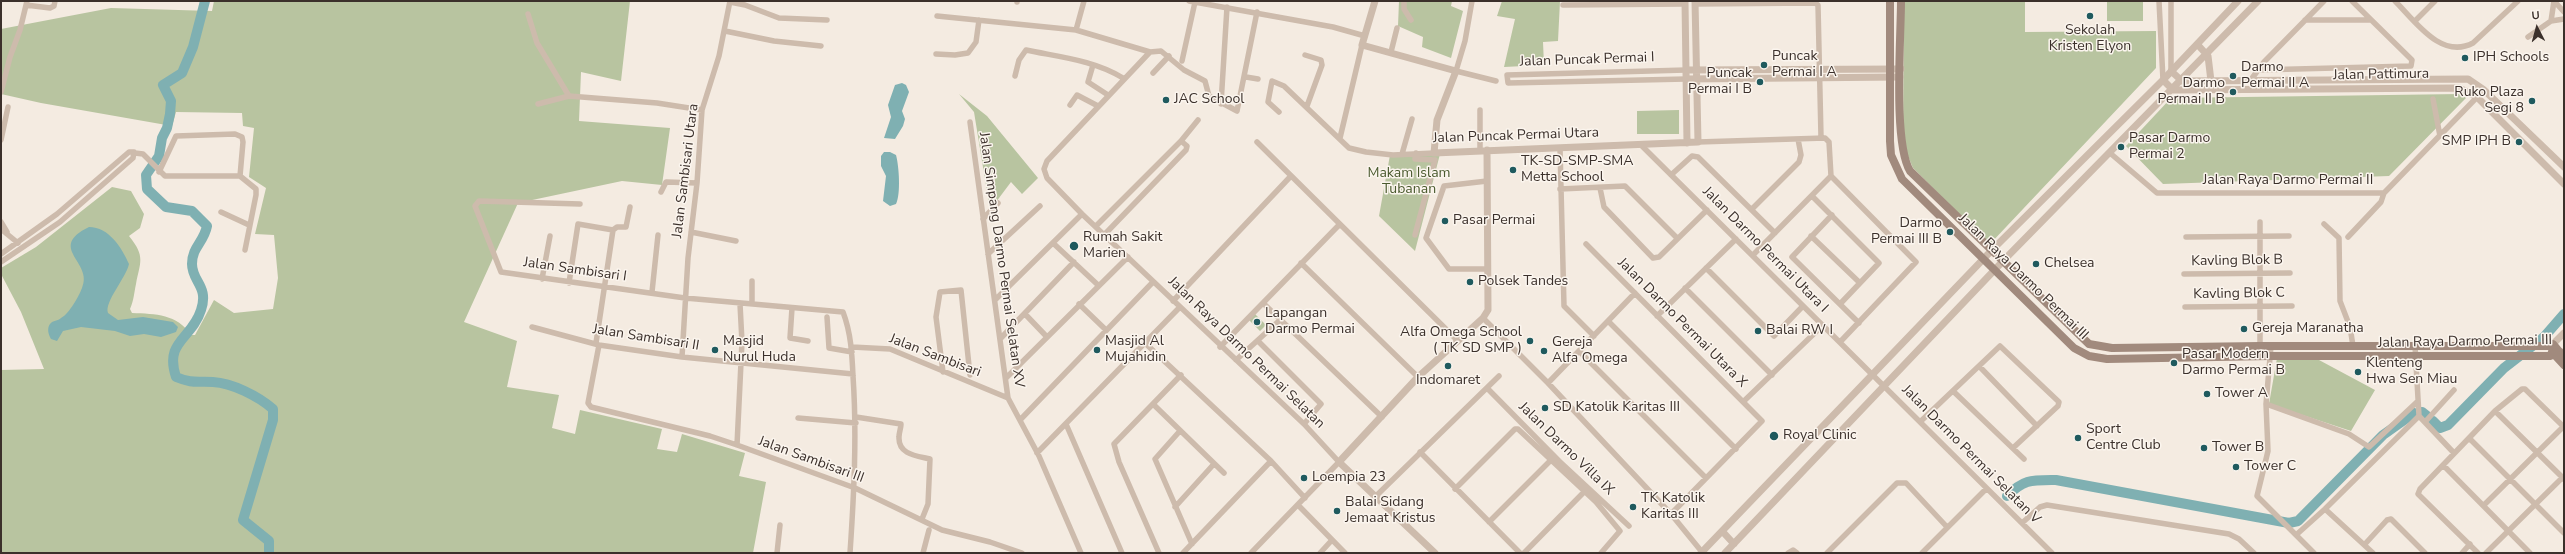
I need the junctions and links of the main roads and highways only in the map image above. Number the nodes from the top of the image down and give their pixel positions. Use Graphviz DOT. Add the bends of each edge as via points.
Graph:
graph roads {
  1 [pos="1890,1"];
  2 [pos="1901,1"];
  3 [pos="2212,346"];
  4 [pos="2328,346"];
  5 [pos="2561,353"];
  6 [pos="2212,356"];
  7 [pos="2328,356"];
  8 [pos="2564,365"];
  1 -- 6 [label="main road, Jalan Raya Darmo Permai III" via="1890,141 1895,167 1902,179 2074,348 2089,356 2107,359"];
  2 -- 3 [label="main road, Jalan Raya Darmo Permai III" via="1901,139 1904,162 1910,172 2089,344 2112,348"];
  3 -- 4 [label="main road, Jalan Raya Darmo Permai III"];
  3 -- 6 [label="main road"];
  4 -- 5 [label="main road, Jalan Raya Darmo Permai III" via="2550,345"];
  4 -- 7 [label="main road"];
  5 -- 7 [label="main road, Jalan Raya Darmo Permai III" via="2528,356"];
  5 -- 8 [label="main road"];
  6 -- 7 [label="main road, Jalan Raya Darmo Permai III"];
}
